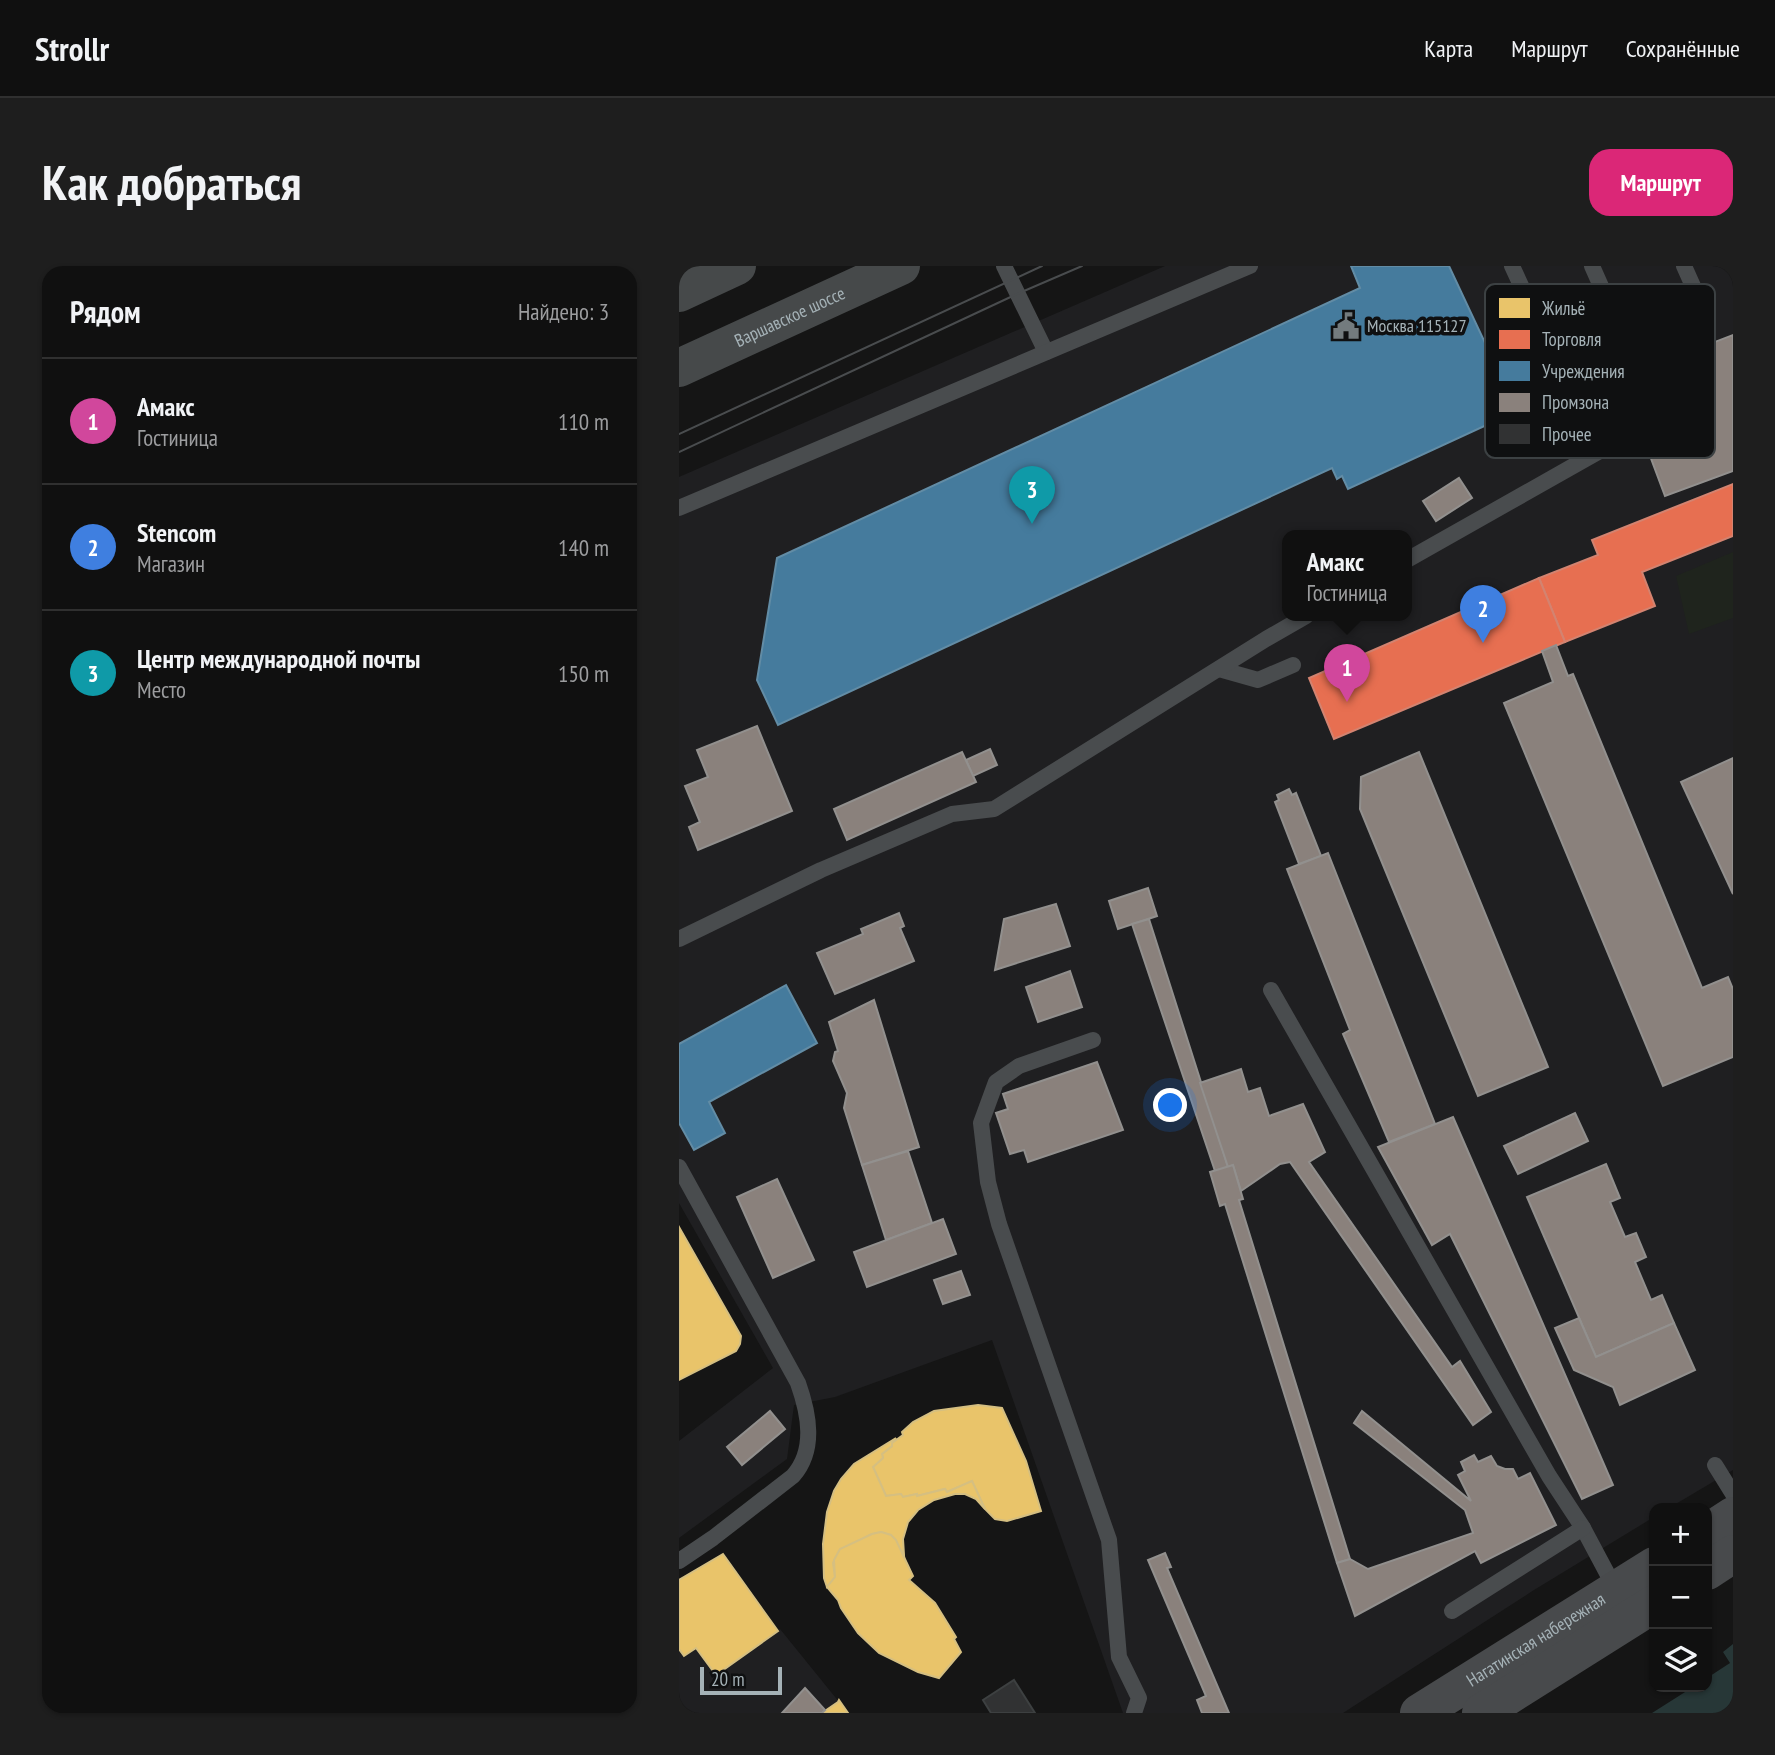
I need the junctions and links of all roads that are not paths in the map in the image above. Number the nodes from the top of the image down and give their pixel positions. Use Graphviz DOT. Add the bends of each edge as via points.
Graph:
graph roads {
  1 [pos="737,266"];
  2 [pos="901,266"];
  3 [pos="1004,266"];
  4 [pos="1250,266"];
  5 [pos="1512,266"];
  6 [pos="1592,266"];
  7 [pos="1684,266"];
  8 [pos="1520,284"];
  9 [pos="1600,284"];
  10 [pos="1692,284"];
  11 [pos="679,293"];
  12 [pos="1046,352"];
  13 [pos="679,368"];
  14 [pos="1587,458"];
  15 [pos="679,508"];
  16 [pos="1412,557"];
  17 [pos="1298,621"];
  18 [pos="1293,665"];
  19 [pos="1219,669"];
  20 [pos="679,939"];
  21 [pos="1271,990"];
  22 [pos="1093,1040"];
  23 [pos="679,1167"];
  24 [pos="1715,1465"];
  25 [pos="1733,1494"];
  26 [pos="1733,1516"];
  27 [pos="1583,1528"];
  28 [pos="1712,1530"];
  29 [pos="1733,1554"];
  30 [pos="679,1561"];
  31 [pos="1712,1568"];
  32 [pos="1649,1569"];
  33 [pos="1616,1590"];
  34 [pos="1649,1607"];
  35 [pos="1452,1611"];
  36 [pos="1134,1713"];
  37 [pos="1419,1713"];
  38 [pos="1481,1713"];
  1 -- 11 [label="main road"];
  2 -- 13 [label="main road, Варшавское шоссе"];
  3 -- 12 [label="lane"];
  4 -- 12 [label="lane"];
  5 -- 8 [label="lane"];
  6 -- 9 [label="lane"];
  7 -- 10 [label="lane"];
  12 -- 15 [label="lane"];
  14 -- 16 [label="lane"];
  17 -- 19 [label="lane"];
  18 -- 19 [label="lane" via="1258,680"];
  19 -- 20 [label="lane" via="994,809 952,814 821,870"];
  21 -- 27 [label="lane"];
  22 -- 36 [label="lane" via="1019,1066 996,1082 981,1123 999,1224 1109,1540 1119,1657 1139,1698"];
  23 -- 30 [label="lane" via="798,1383 808,1435 805,1457 793,1476"];
  24 -- 25 [label="lane"];
  26 -- 28 [label="main road"];
  27 -- 33 [label="lane"];
  27 -- 35 [label="lane"];
  29 -- 31 [label="main road"];
  32 -- 33 [label="main road, Нагатинская набережная"];
  33 -- 37 [label="main road, Нагатинская набережная"];
  34 -- 38 [label="main road, Нагатинская набережная"];
}
